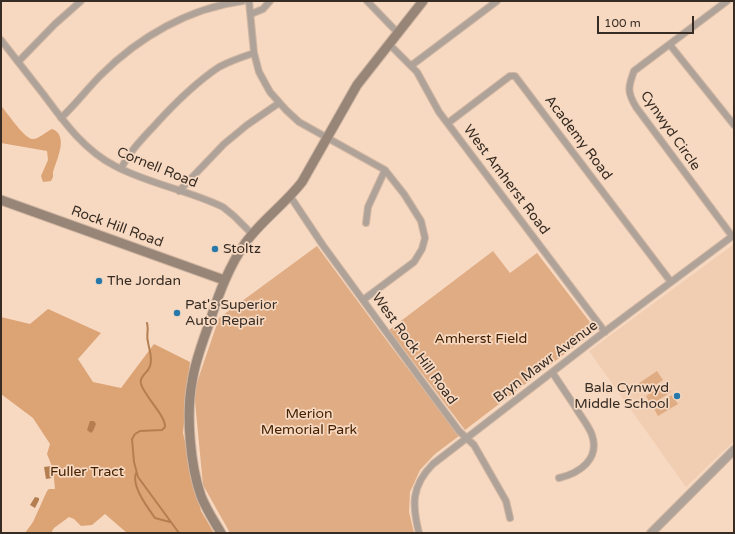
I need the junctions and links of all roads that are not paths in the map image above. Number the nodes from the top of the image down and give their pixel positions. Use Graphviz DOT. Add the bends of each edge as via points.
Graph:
graph roads {
  1 [pos="81,1"];
  2 [pos="243,1"];
  3 [pos="250,1"];
  4 [pos="270,1"];
  5 [pos="367,1"];
  6 [pos="424,1"];
  7 [pos="497,1"];
  8 [pos="727,1"];
  9 [pos="250,14"];
  10 [pos="398,32"];
  11 [pos="1,40"];
  12 [pos="389,44"];
  13 [pos="670,45"];
  14 [pos="254,53"];
  15 [pos="18,62"];
  16 [pos="412,65"];
  17 [pos="279,103"];
  18 [pos="61,118"];
  19 [pos="448,123"];
  20 [pos="734,125"];
  21 [pos="328,137"];
  22 [pos="121,169"];
  23 [pos="385,170"];
  24 [pos="179,191"];
  25 [pos="290,196"];
  26 [pos="1,200"];
  27 [pos="366,223"];
  28 [pos="252,234"];
  29 [pos="733,236"];
  30 [pos="224,280"];
  31 [pos="671,282"];
  32 [pos="363,300"];
  33 [pos="605,332"];
  34 [pos="552,372"];
  35 [pos="466,438"];
  36 [pos="734,450"];
  37 [pos="559,478"];
  38 [pos="510,518"];
  39 [pos="221,533"];
  40 [pos="420,533"];
  41 [pos="651,533"];
  1 -- 15 [label="street"];
  2 -- 18 [label="street" via="197,12 160,30 110,66"];
  3 -- 9 [label="street"];
  4 -- 9 [label="street" via="263,9"];
  5 -- 10 [label="street"];
  6 -- 10 [label="main road"];
  7 -- 16 [label="street"];
  8 -- 13 [label="street, Cynwyd Circle"];
  9 -- 14 [label="street"];
  10 -- 12 [label="main road"];
  11 -- 15 [label="street, Cornell Road"];
  12 -- 16 [label="street, West Amherst Road"];
  12 -- 21 [label="main road" via="357,85"];
  13 -- 20 [label="street"];
  13 -- 29 [label="street, Cynwyd Circle" via="634,71 629,84 630,96"];
  14 -- 17 [label="street" via="264,81"];
  14 -- 22 [label="street" via="219,67 179,100 131,151"];
  15 -- 18 [label="street, Cornell Road"];
  16 -- 19 [label="street, West Amherst Road"];
  17 -- 21 [label="street" via="299,122"];
  17 -- 24 [label="street" via="224,144"];
  18 -- 22 [label="street, Cornell Road" via="90,149"];
  19 -- 31 [label="street, Academy Road" via="510,76 515,76"];
  19 -- 33 [label="street, West Amherst Road"];
  21 -- 23 [label="street"];
  21 -- 25 [label="main road" via="307,175"];
  22 -- 24 [label="street, Cornell Road"];
  23 -- 27 [label="street" via="368,207"];
  23 -- 32 [label="street" via="421,221 425,238 414,262"];
  24 -- 28 [label="street, Cornell Road" via="223,207"];
  25 -- 28 [label="main road"];
  25 -- 32 [label="street, West Rock Hill Road"];
  26 -- 30 [label="main road, Rock Hill Road"];
  28 -- 30 [label="main road"];
  29 -- 31 [label="street, Bryn Mawr Avenue"];
  30 -- 39 [label="main road" via="196,361 189,410 197,483"];
  31 -- 33 [label="street, Bryn Mawr Avenue"];
  32 -- 35 [label="street, West Rock Hill Road"];
  33 -- 34 [label="street, Bryn Mawr Avenue"];
  34 -- 35 [label="street, Bryn Mawr Avenue"];
  34 -- 37 [label="street" via="589,428 593,441 593,453 588,463 578,471"];
  35 -- 38 [label="street, West Rock Hill Road" via="474,445 504,497"];
  35 -- 40 [label="street, Bryn Mawr Avenue" via="432,464 421,478 414,500"];
  36 -- 41 [label="street"];
}
